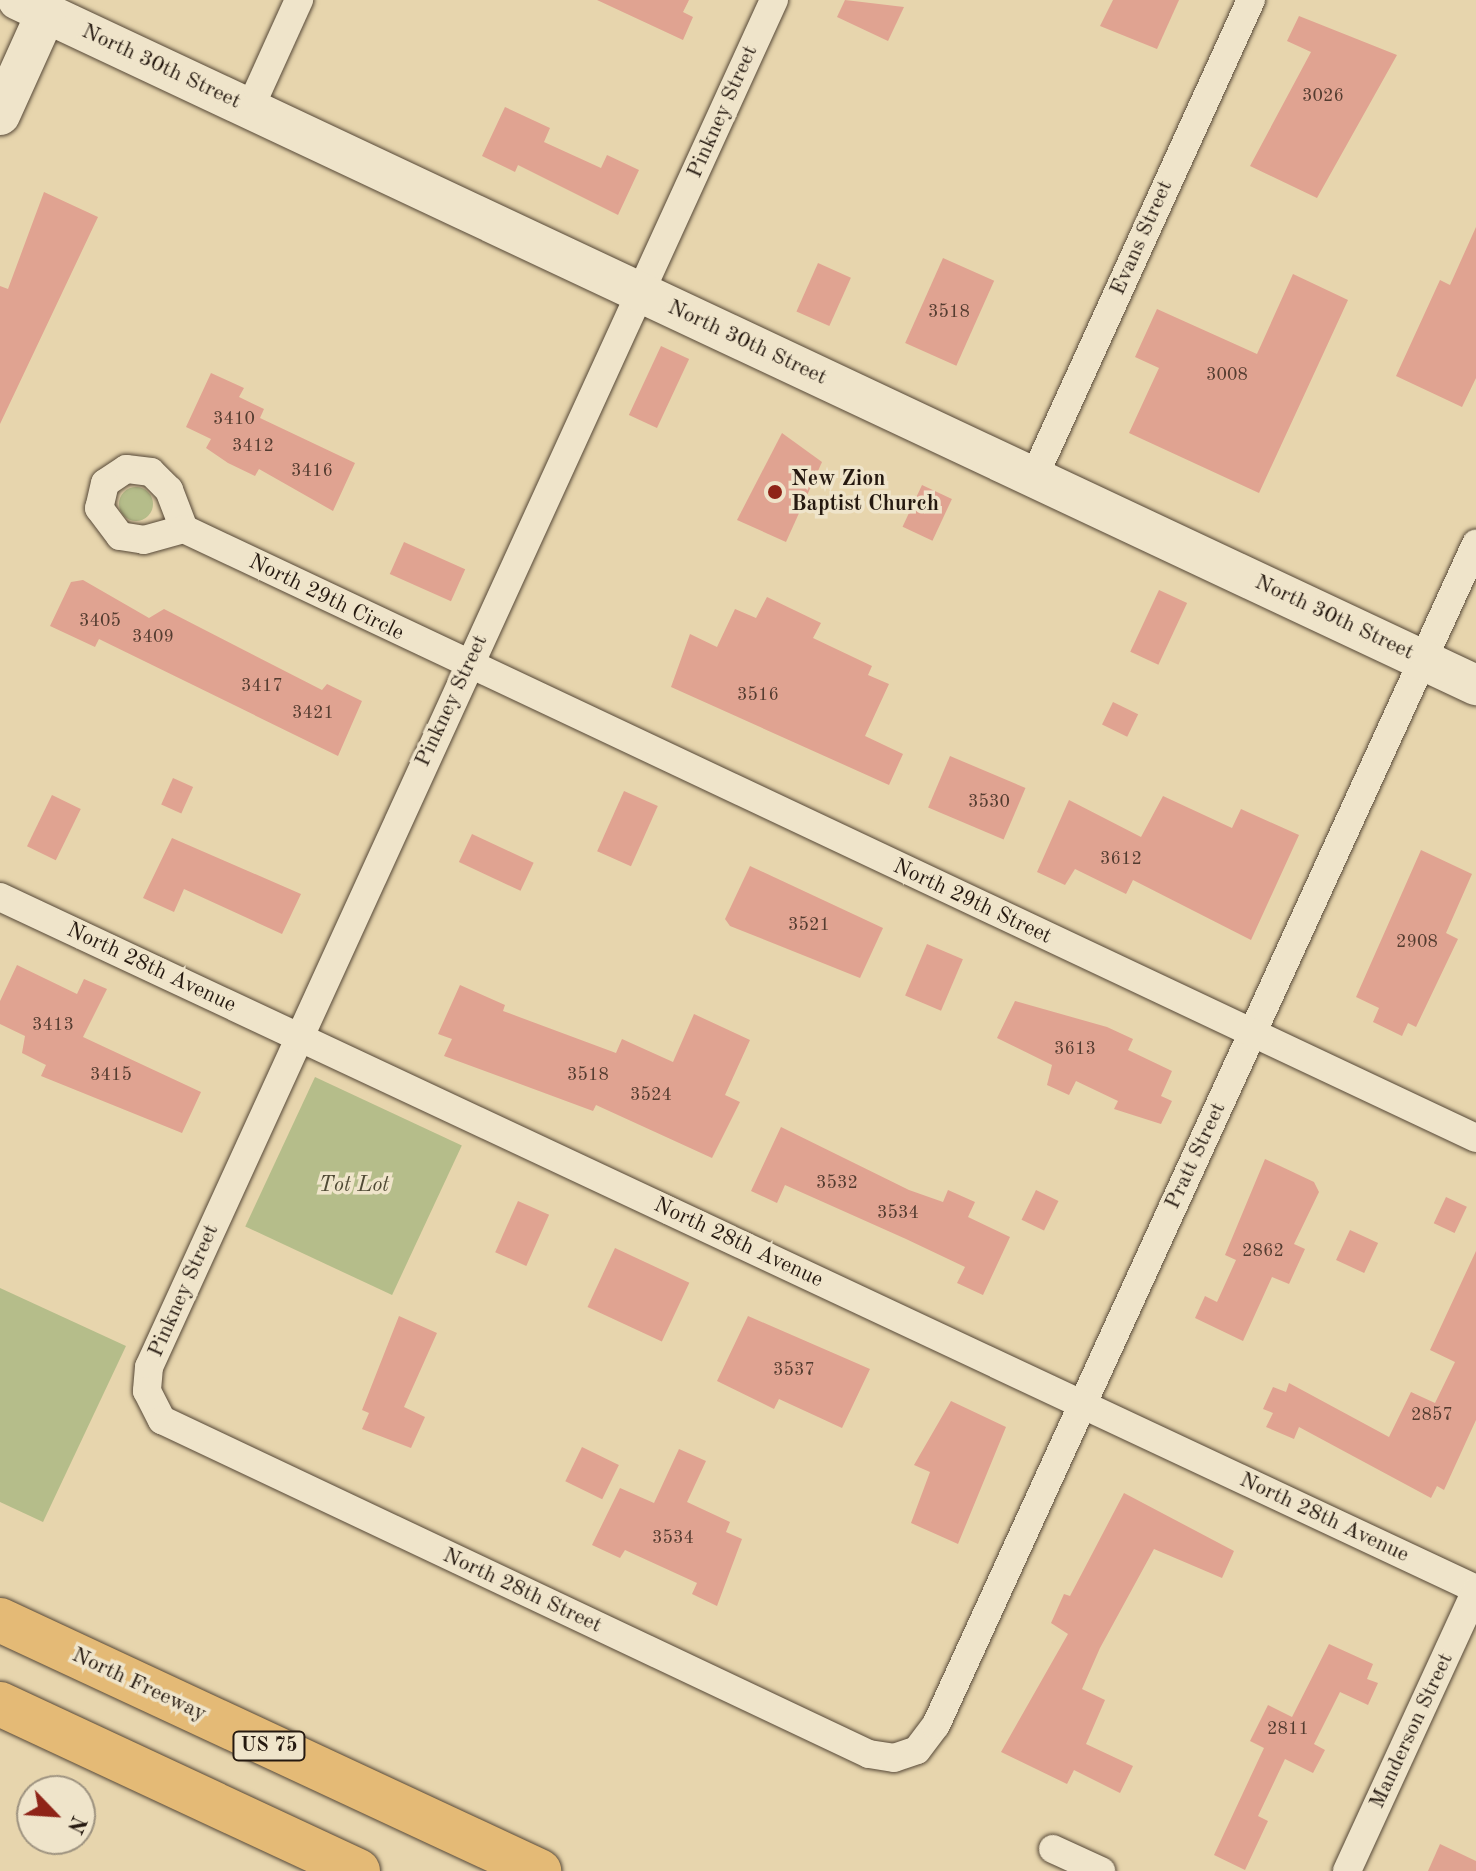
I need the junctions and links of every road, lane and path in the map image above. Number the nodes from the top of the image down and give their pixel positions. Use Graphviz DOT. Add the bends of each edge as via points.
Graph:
graph roads {
  1 [pos="299,0"];
  2 [pos="774,0"];
  3 [pos="1251,0"];
  4 [pos="32,6"];
  5 [pos="250,108"];
  6 [pos="0,115"];
  7 [pos="641,293"];
  8 [pos="1034,477"];
  9 [pos="184,529"];
  10 [pos="1476,544"];
  11 [pos="1423,660"];
  12 [pos="468,666"];
  13 [pos="1476,685"];
  14 [pos="0,897"];
  15 [pos="1252,1033"];
  16 [pos="299,1038"];
  17 [pos="1476,1138"];
  18 [pos="1082,1405"];
  19 [pos="151,1406"];
  20 [pos="1476,1590"];
  21 [pos="0,1620"];
  22 [pos="0,1704"];
  23 [pos="902,1757"];
  24 [pos="1053,1849"];
  25 [pos="358,1871"];
  26 [pos="539,1871"];
  27 [pos="1101,1871"];
  28 [pos="1347,1871"];
  1 -- 5 [label="street"];
  2 -- 7 [label="street, Pinkney Street"];
  3 -- 8 [label="street, Evans Street"];
  4 -- 5 [label="main road, North 30th Street"];
  4 -- 6 [label="main road"];
  5 -- 7 [label="main road, North 30th Street"];
  7 -- 8 [label="main road, North 30th Street"];
  7 -- 12 [label="street, Pinkney Street"];
  8 -- 11 [label="main road, North 30th Street"];
  9 -- 12 [label="street, North 29th Circle"];
  10 -- 11 [label="street, Pratt Street"];
  11 -- 13 [label="main road, North 30th Street"];
  11 -- 15 [label="street, Pratt Street"];
  12 -- 15 [label="street, North 29th Street"];
  12 -- 16 [label="street, Pinkney Street"];
  14 -- 16 [label="street, North 28th Avenue"];
  15 -- 17 [label="street, North 29th Street"];
  15 -- 18 [label="street, Pratt Street"];
  16 -- 18 [label="street, North 28th Avenue"];
  16 -- 19 [label="street, Pinkney Street" via="149,1367"];
  18 -- 20 [label="street, North 28th Avenue"];
  18 -- 23 [label="street, Pratt Street" via="936,1725"];
  19 -- 23 [label="street, North 28th Street" via="174,1428 854,1747"];
  20 -- 28 [label="street, Manderson Street"];
  21 -- 26 [label="highway, North Freeway / US 75"];
  22 -- 25 [label="highway"];
  24 -- 27 [label="street"];
}
